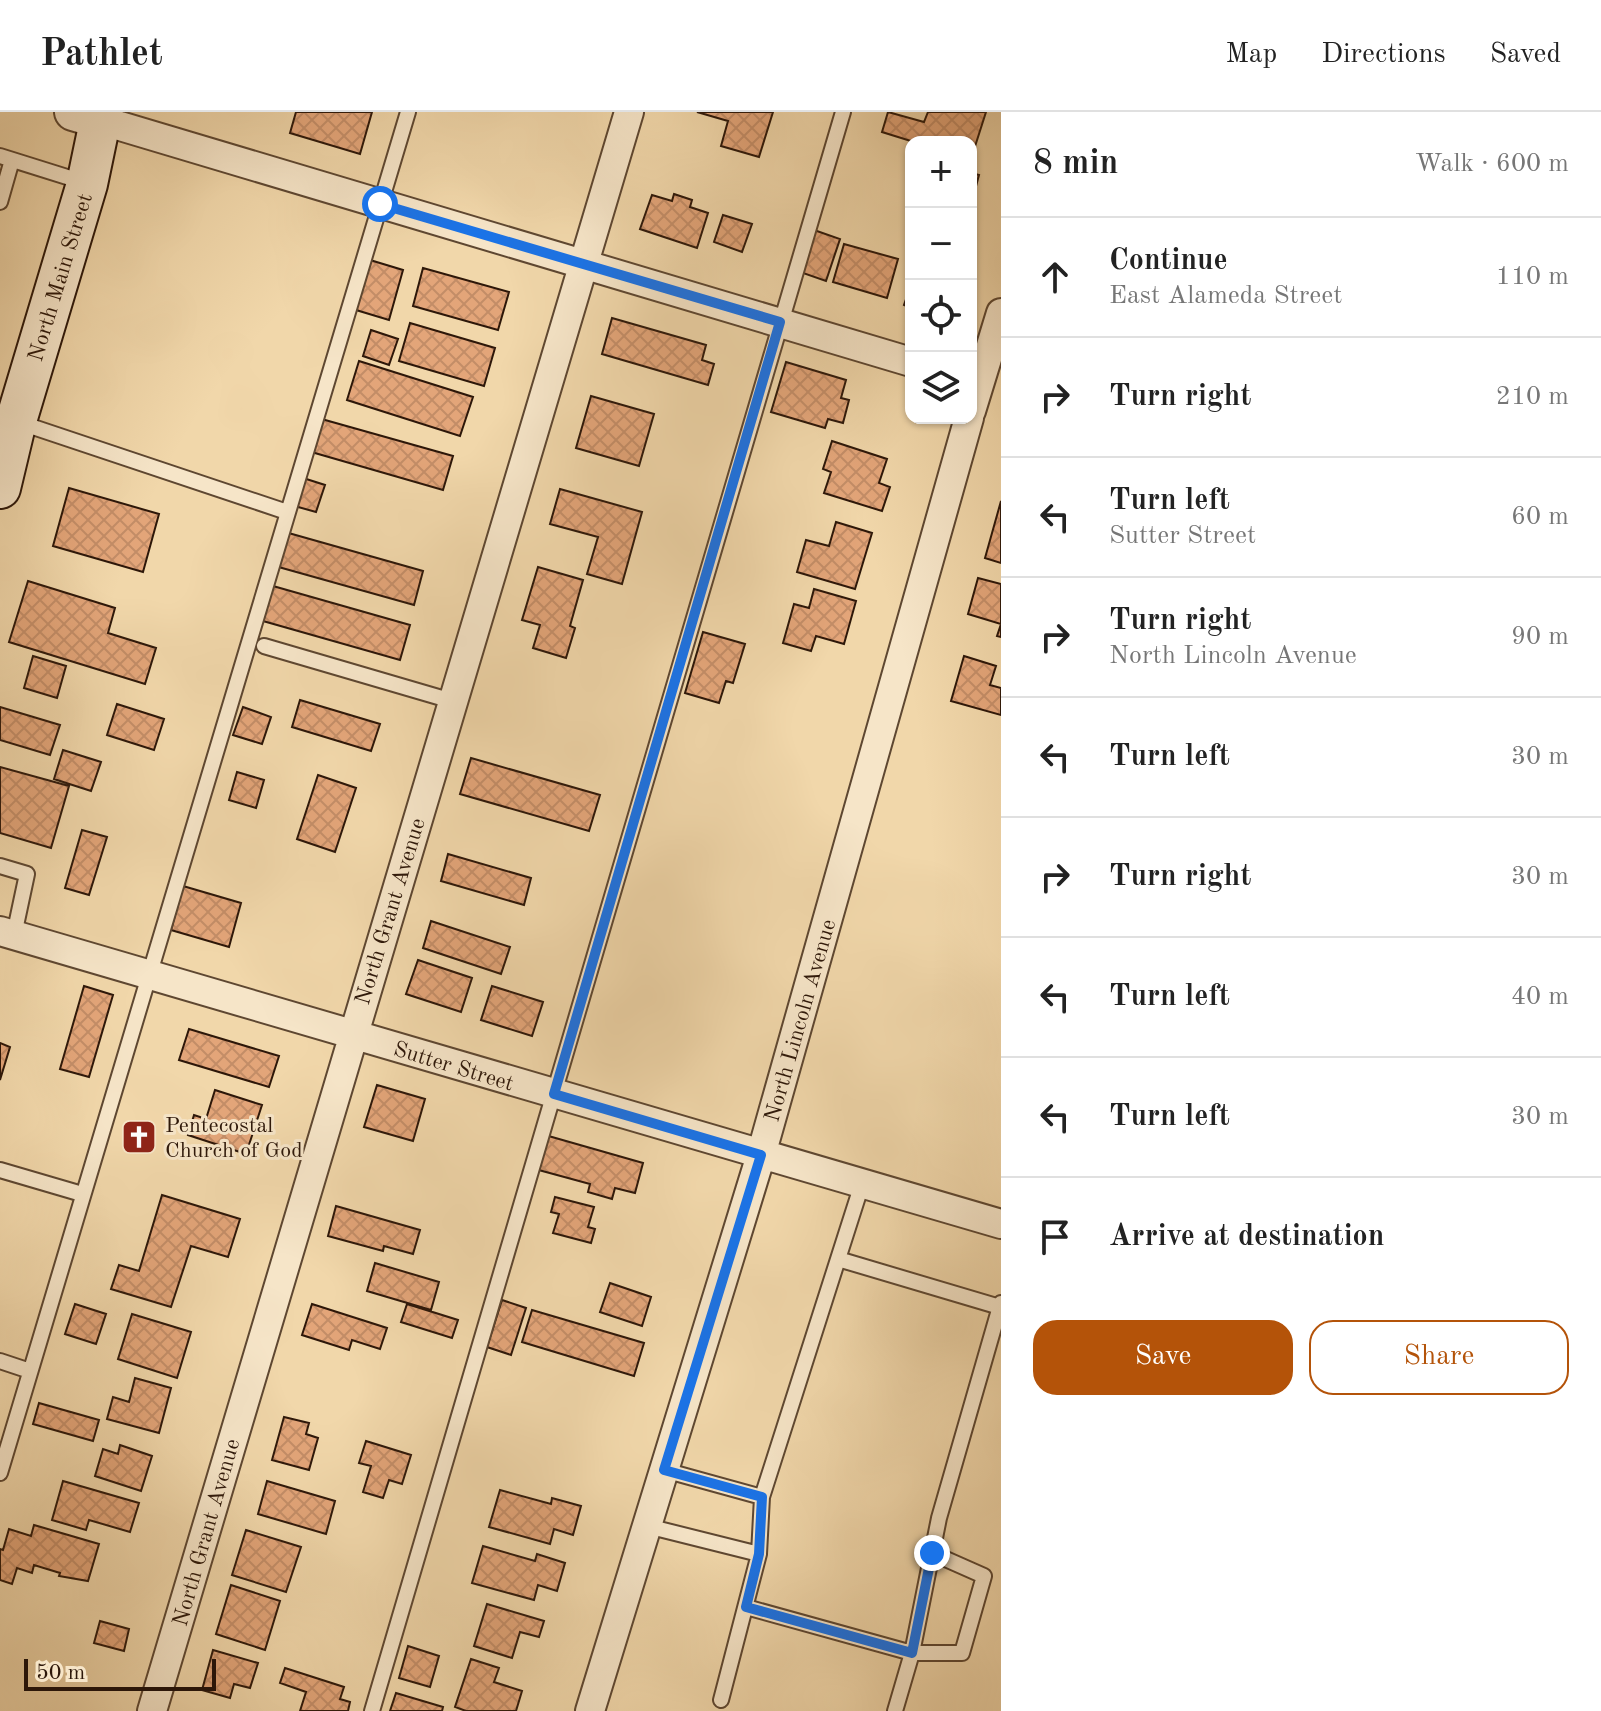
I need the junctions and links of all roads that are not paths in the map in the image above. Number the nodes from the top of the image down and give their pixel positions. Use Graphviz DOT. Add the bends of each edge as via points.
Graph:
graph roads {
  1 [pos="408,112"];
  2 [pos="629,112"];
  3 [pos="843,112"];
  4 [pos="92,115"];
  5 [pos="6,158"];
  6 [pos="87,184"];
  7 [pos="0,202"];
  8 [pos="380,204"];
  9 [pos="582,265"];
  10 [pos="1001,313"];
  11 [pos="780,322"];
  12 [pos="905,360"];
  13 [pos="984,384"];
  14 [pos="8,419"];
  15 [pos="967,424"];
  16 [pos="0,486"];
  17 [pos="287,512"];
  18 [pos="264,646"];
  19 [pos="452,701"];
  20 [pos="0,866"];
  21 [pos="7,933"];
  22 [pos="147,974"];
  23 [pos="352,1034"];
  24 [pos="554,1094"];
  25 [pos="761,1155"];
  26 [pos="0,1170"];
  27 [pos="862,1184"];
  28 [pos="82,1194"];
  29 [pos="1001,1224"];
  30 [pos="838,1259"];
  31 [pos="1000,1305"];
  32 [pos="0,1361"];
  33 [pos="30,1371"];
  34 [pos="664,1470"];
  35 [pos="0,1473"];
  36 [pos="762,1497"];
  37 [pos="647,1526"];
  38 [pos="932,1553"];
  39 [pos="759,1554"];
  40 [pos="746,1607"];
  41 [pos="912,1653"];
  42 [pos="721,1700"];
  43 [pos="152,1711"];
  44 [pos="372,1711"];
  45 [pos="590,1711"];
  46 [pos="895,1711"];
  1 -- 8 [label="lane"];
  2 -- 9 [label="street, North Grant Avenue"];
  3 -- 11 [label="lane"];
  4 -- 6 [label="main road, North Main Street"];
  4 -- 8 [label="street"];
  5 -- 6 [label="lane"];
  5 -- 7 [label="lane"];
  6 -- 14 [label="main road, North Main Street"];
  8 -- 9 [label="street"];
  8 -- 17 [label="lane"];
  9 -- 11 [label="street"];
  9 -- 19 [label="street, North Grant Avenue"];
  10 -- 13 [label="street"];
  11 -- 12 [label="street"];
  11 -- 24 [label="lane"];
  14 -- 16 [label="main road, North Main Street"];
  14 -- 17 [label="lane"];
  15 -- 25 [label="street, North Lincoln Avenue"];
  17 -- 22 [label="lane"];
  18 -- 19 [label="lane"];
  19 -- 23 [label="street, North Grant Avenue"];
  20 -- 21 [label="lane" via="27,874"];
  21 -- 22 [label="street, Sutter Street"];
  22 -- 23 [label="street, Sutter Street"];
  22 -- 28 [label="lane"];
  23 -- 24 [label="street, Sutter Street"];
  23 -- 43 [label="street, North Grant Avenue"];
  24 -- 25 [label="street, Sutter Street"];
  24 -- 44 [label="lane"];
  25 -- 27 [label="street, Sutter Street"];
  25 -- 34 [label="street, North Lincoln Avenue"];
  26 -- 28 [label="lane"];
  27 -- 29 [label="street, Sutter Street"];
  27 -- 30 [label="lane"];
  28 -- 33 [label="lane"];
  30 -- 31 [label="lane"];
  30 -- 36 [label="lane"];
  31 -- 38 [label="lane"];
  32 -- 33 [label="lane"];
  33 -- 35 [label="lane"];
  34 -- 36 [label="lane"];
  34 -- 37 [label="street, North Lincoln Avenue"];
  36 -- 39 [label="lane"];
  37 -- 39 [label="lane"];
  37 -- 45 [label="street, North Lincoln Avenue"];
  38 -- 41 [label="lane"];
  38 -- 41 [label="lane" via="984,1576 962,1653"];
  39 -- 40 [label="lane"];
  40 -- 41 [label="lane"];
  40 -- 42 [label="lane"];
  41 -- 46 [label="lane"];
}
